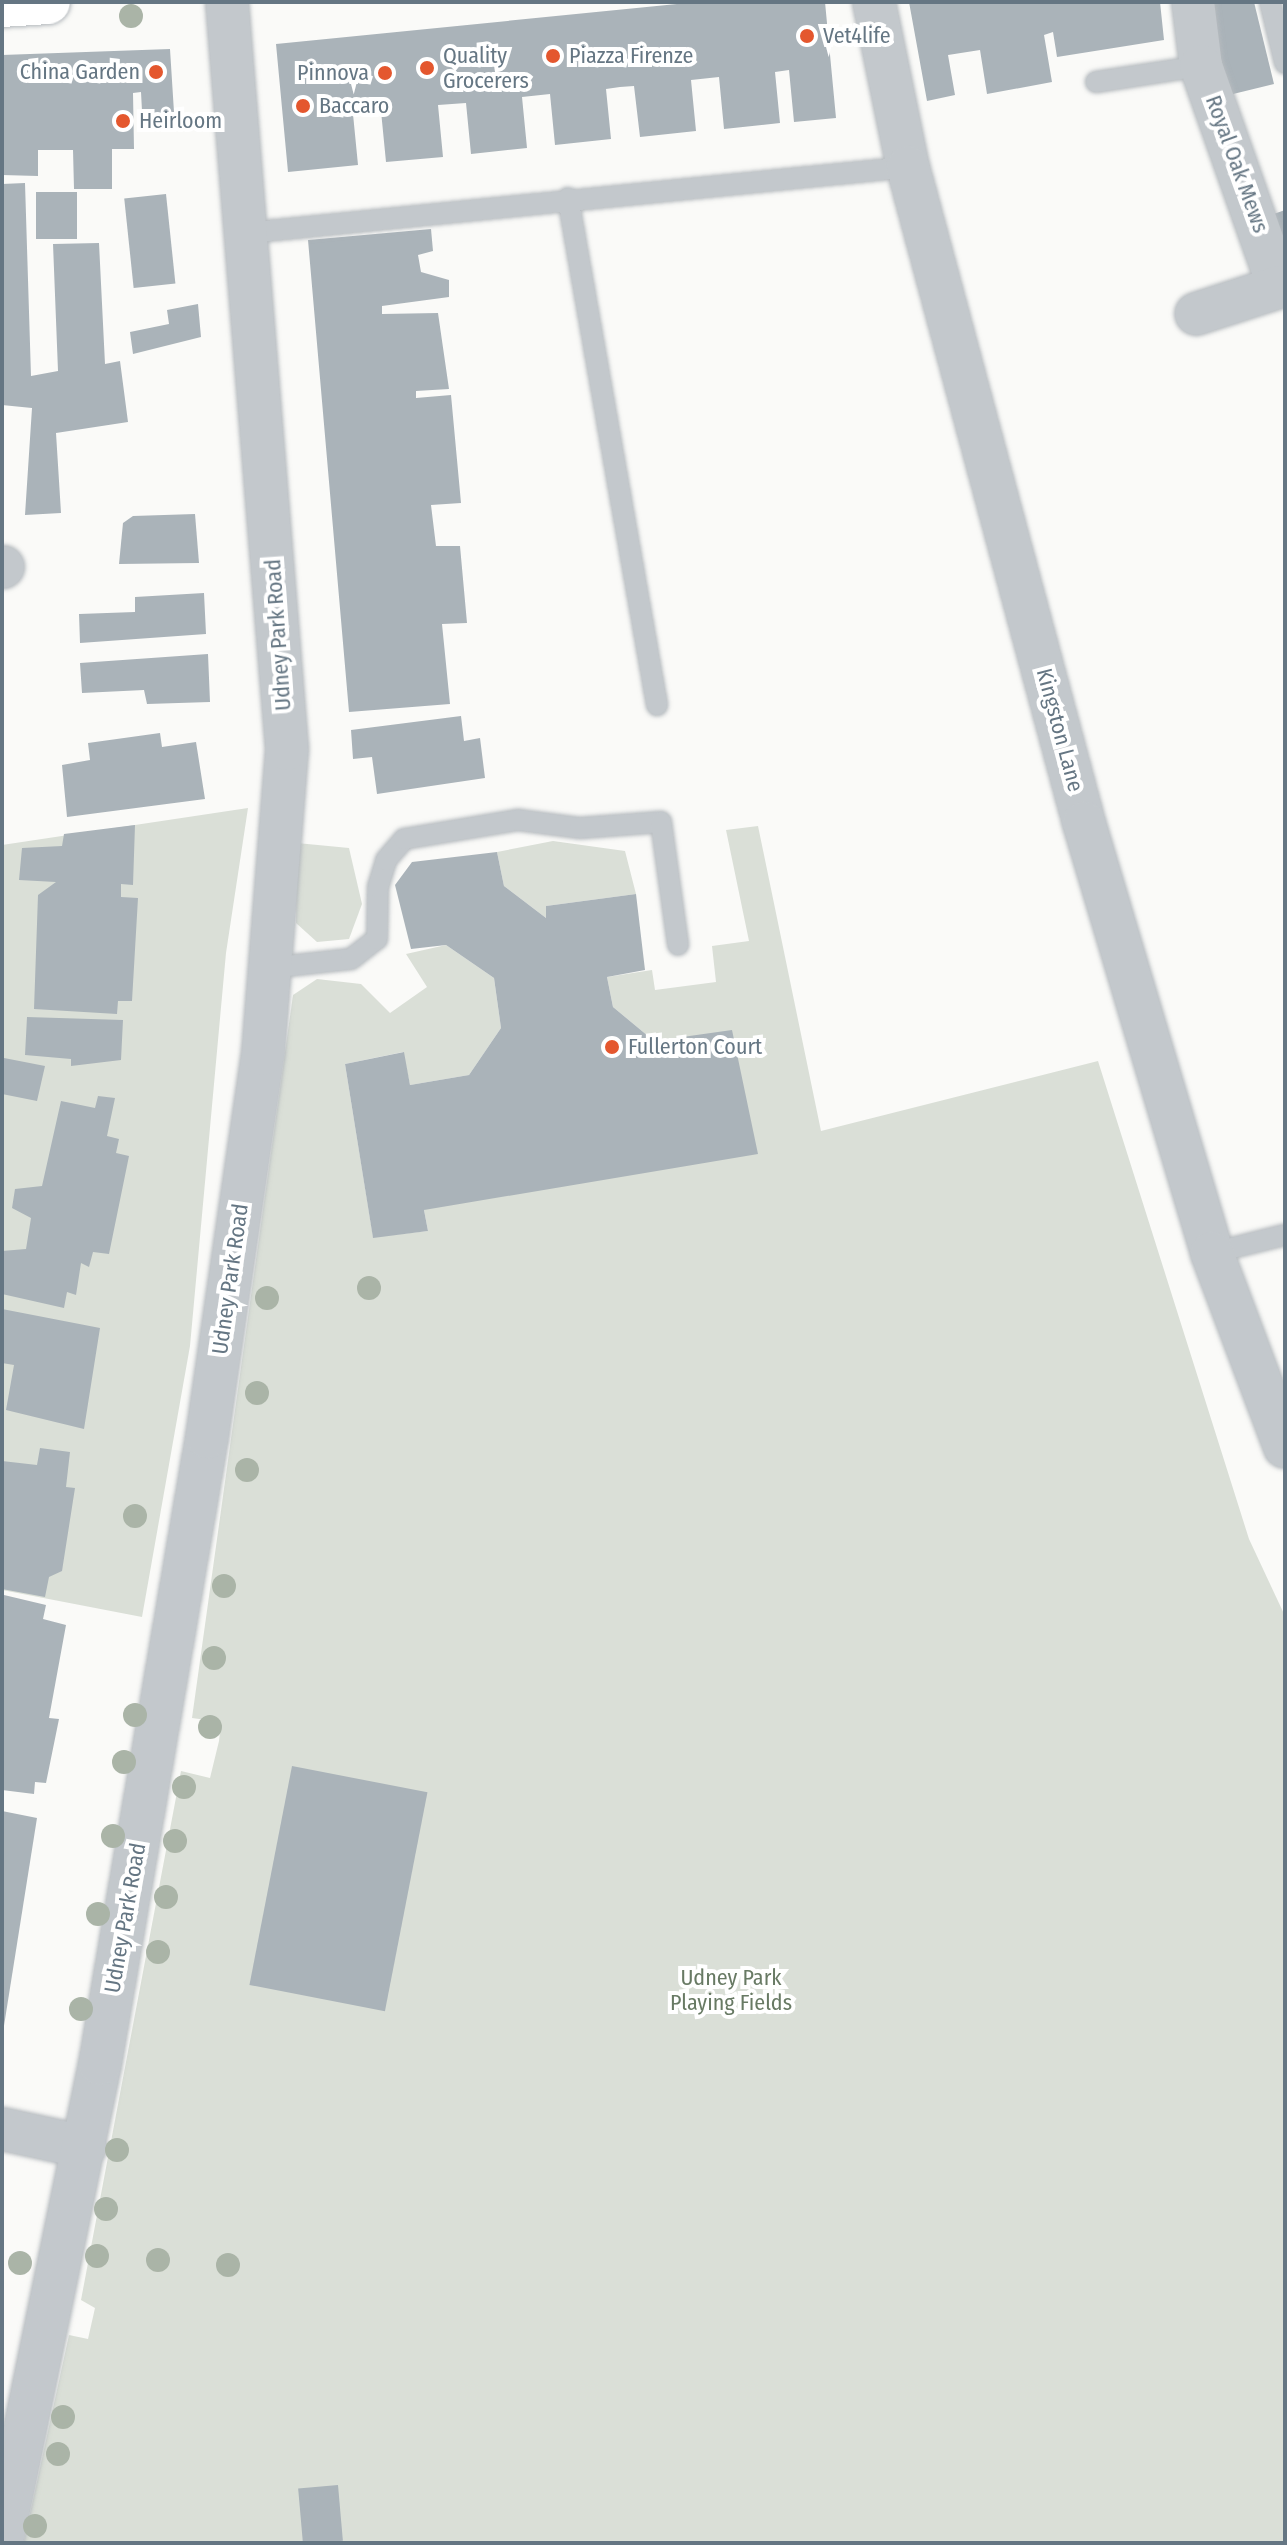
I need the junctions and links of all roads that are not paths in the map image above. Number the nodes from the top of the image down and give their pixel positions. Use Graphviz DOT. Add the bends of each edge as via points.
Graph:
graph roads {
  1 [pos="48,2"];
  2 [pos="227,2"];
  3 [pos="874,2"];
  4 [pos="1193,2"];
  5 [pos="1270,2"];
  6 [pos="2,5"];
  7 [pos="1285,63"];
  8 [pos="1201,66"];
  9 [pos="1096,82"];
  10 [pos="908,167"];
  11 [pos="568,198"];
  12 [pos="246,233"];
  13 [pos="1196,314"];
  14 [pos="657,705"];
  15 [pos="678,945"];
  16 [pos="269,968"];
  17 [pos="1285,1235"];
  18 [pos="1212,1253"];
  19 [pos="1285,1447"];
  20 [pos="2,2129"];
  21 [pos="85,2147"];
  22 [pos="2,2541"];
  1 -- 6 [label="main road"];
  2 -- 12 [label="street, Udney Park Road"];
  3 -- 10 [label="street, Kingston Lane"];
  4 -- 8 [label="street, Royal Oak Mews"];
  5 -- 7 [label="lane"];
  8 -- 9 [label="lane"];
  8 -- 13 [label="street, Royal Oak Mews" via="1279,287"];
  10 -- 11 [label="lane"];
  10 -- 18 [label="street, Kingston Lane" via="1084,823"];
  11 -- 12 [label="lane"];
  11 -- 14 [label="lane"];
  12 -- 16 [label="street, Udney Park Road" via="287,749"];
  15 -- 16 [label="lane" via="661,822 580,828 518,820 404,839 386,860 378,887 377,939 351,959"];
  16 -- 21 [label="street, Udney Park Road" via="263,1054 207,1437"];
  17 -- 18 [label="lane"];
  18 -- 19 [label="street, Kingston Lane"];
  20 -- 21 [label="street"];
  21 -- 22 [label="street, Udney Park Road"];
}
